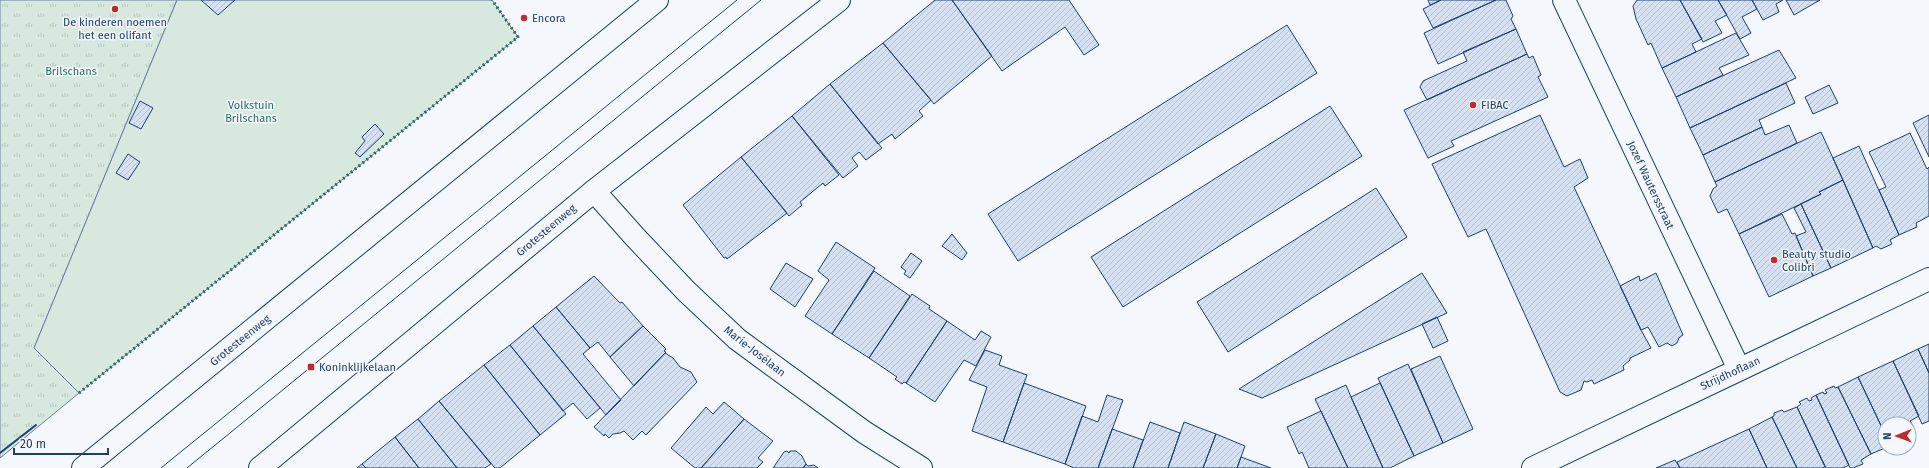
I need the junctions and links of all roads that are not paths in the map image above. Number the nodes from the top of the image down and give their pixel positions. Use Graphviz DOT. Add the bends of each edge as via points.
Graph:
graph roads {
  1 [pos="657,0"];
  2 [pos="839,0"];
  3 [pos="1564,0"];
  4 [pos="594,191"];
  5 [pos="1929,279"];
  6 [pos="1739,369"];
  7 [pos="84,468"];
  8 [pos="260,468"];
  9 [pos="921,468"];
  10 [pos="1532,468"];
  1 -- 7 [label="main road, Grotesteenweg"];
  2 -- 4 [label="main road, Grotesteenweg"];
  3 -- 6 [label="main road, Jozef Wautersstraat"];
  4 -- 8 [label="main road, Grotesteenweg"];
  4 -- 9 [label="main road, Marie-Josélaan" via="686,291 737,339 864,432"];
  5 -- 6 [label="main road, Strijdhoflaan"];
  6 -- 10 [label="main road, Strijdhoflaan"];
}
